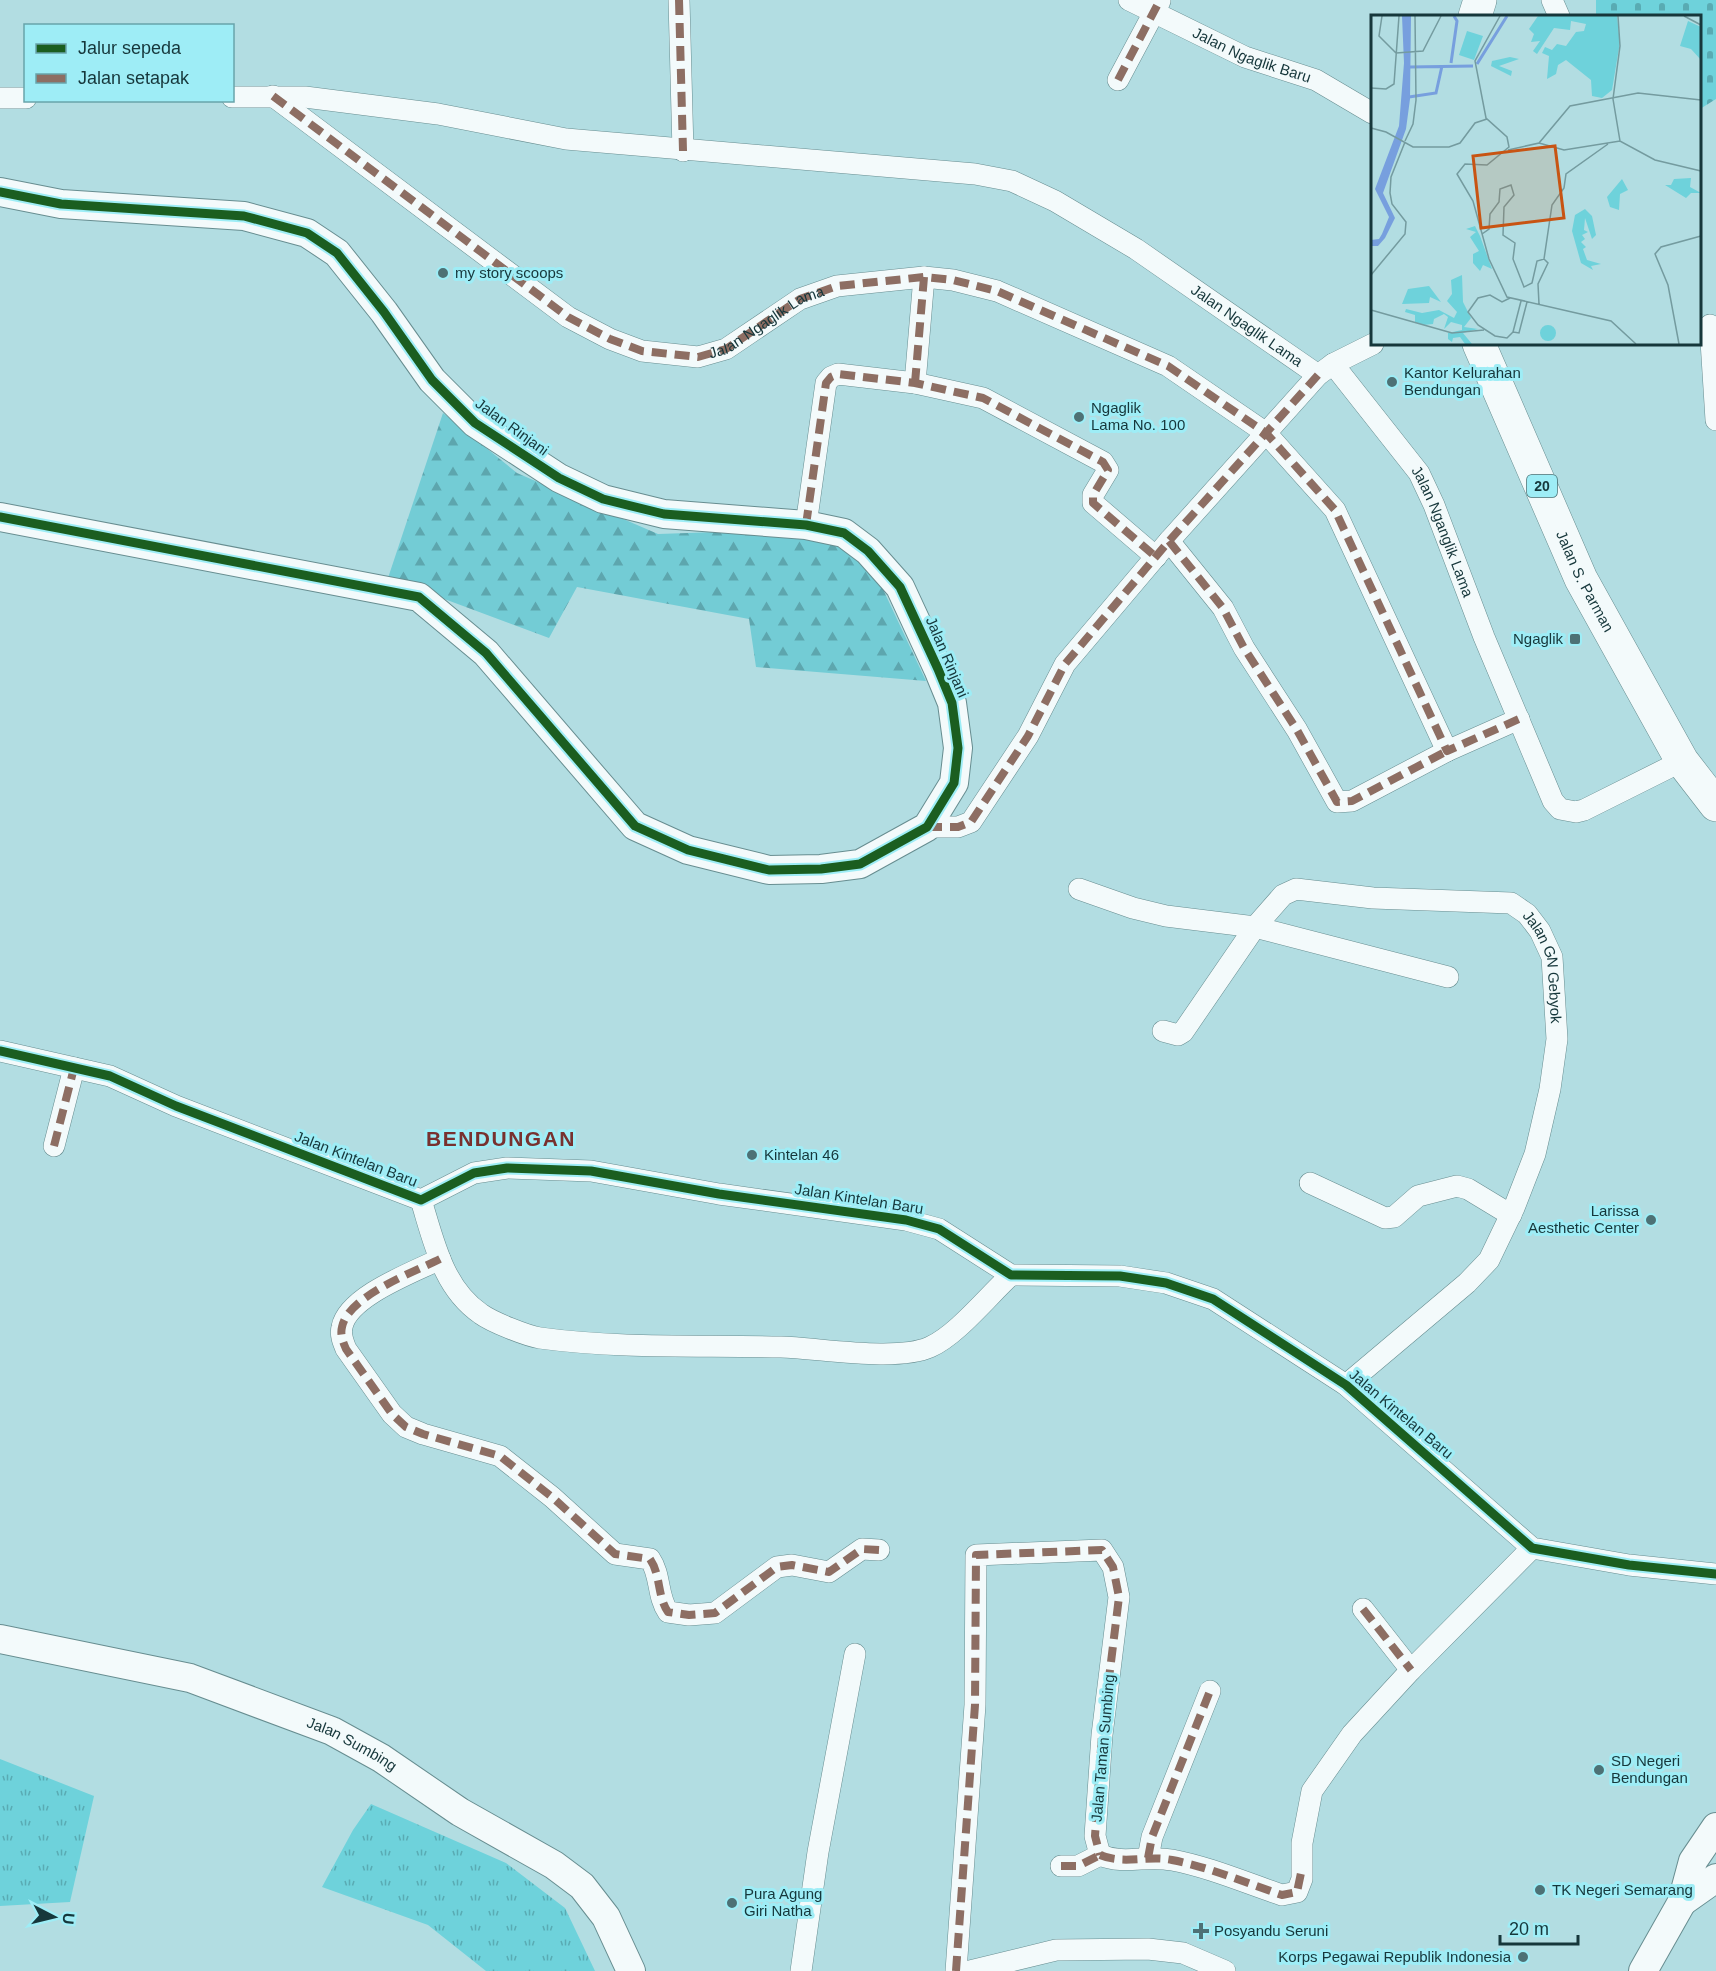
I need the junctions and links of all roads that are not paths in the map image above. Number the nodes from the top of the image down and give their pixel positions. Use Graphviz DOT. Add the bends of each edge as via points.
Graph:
graph roads {
  1 [pos="679,0"];
  2 [pos="1129,0"];
  3 [pos="1480,0"];
  4 [pos="1552,0"];
  5 [pos="1158,6"];
  6 [pos="1475,15"];
  7 [pos="1559,15"];
  8 [pos="1118,80"];
  9 [pos="273,96"];
  10 [pos="234,97"];
  11 [pos="0,98"];
  12 [pos="24,98"];
  13 [pos="1371,112"];
  14 [pos="683,151"];
  15 [pos="0,192"];
  16 [pos="924,277"];
  17 [pos="1708,324"];
  18 [pos="1371,345"];
  19 [pos="1479,345"];
  20 [pos="1326,369"];
  21 [pos="915,383"];
  22 [pos="1716,420"];
  23 [pos="1266,433"];
  24 [pos="0,518"];
  25 [pos="806,525"];
  26 [pos="1162,549"];
  27 [pos="1519,719"];
  28 [pos="1447,752"];
  29 [pos="1682,761"];
  30 [pos="1716,805"];
  31 [pos="927,827"];
  32 [pos="1079,889"];
  33 [pos="1255,927"];
  34 [pos="1448,978"];
  35 [pos="1163,1031"];
  36 [pos="0,1050"];
  37 [pos="74,1068"];
  38 [pos="54,1146"];
  39 [pos="1310,1183"];
  40 [pos="421,1200"];
  41 [pos="1511,1215"];
  42 [pos="440,1259"];
  43 [pos="1011,1275"];
  44 [pos="1346,1385"];
  45 [pos="1532,1548"];
  46 [pos="879,1550"];
  47 [pos="1716,1574"];
  48 [pos="1363,1609"];
  49 [pos="0,1639"];
  50 [pos="855,1654"];
  51 [pos="1411,1670"];
  52 [pos="1210,1691"];
  53 [pos="1716,1827"];
  54 [pos="1100,1855"];
  55 [pos="1148,1858"];
  56 [pos="1061,1866"];
  57 [pos="1716,1878"];
  58 [pos="1682,1902"];
  59 [pos="632,1971"];
  60 [pos="801,1971"];
  61 [pos="956,1971"];
  62 [pos="970,1971"];
  63 [pos="1225,1971"];
  64 [pos="1643,1971"];
  1 -- 14 [label="street"];
  2 -- 5 [label="street, Jalan Ngaglik Baru"];
  3 -- 6 [label="highway"];
  4 -- 7 [label="street"];
  5 -- 8 [label="street"];
  5 -- 13 [label="street, Jalan Ngaglik Baru" via="1245,57 1316,80"];
  9 -- 10 [label="street, Jalan Ngaglik Lama"];
  9 -- 14 [label="street, Jalan Ngaglik Lama" via="427,113 566,139"];
  9 -- 16 [label="street, Jalan Ngaglik Lama" via="568,317 642,351 698,357 726,348 800,299 837,286"];
  11 -- 12 [label="street"];
  14 -- 20 [label="street, Jalan Ngaglik Lama" via="975,174 1012,181 1136,249"];
  15 -- 25 [label="street, Jalan Rinjani" via="61,204 244,216 307,233 337,254 432,380 475,423 559,478 603,499 664,514"];
  16 -- 21 [label="street"];
  16 -- 23 [label="street, Jalan Ngaglik Lama" via="997,291 1135,350 1168,366"];
  17 -- 22 [label="street"];
  18 -- 20 [label="street"];
  19 -- 29 [label="highway, Jalan S. Parman / 20" via="1581,579"];
  20 -- 23 [label="street"];
  20 -- 27 [label="street, Jalan Nganglik Lama" via="1419,473"];
  21 -- 25 [label="street" via="831,376 826,383"];
  21 -- 26 [label="street" via="983,398 1103,462 1108,470 1093,495 1093,503"];
  23 -- 26 [label="street"];
  23 -- 28 [label="street, Jalan Ngaglik Lama" via="1335,510"];
  24 -- 31 [label="street, Jalan Rinjani" via="420,597 486,653 635,826 688,850 769,870 821,869 860,864"];
  25 -- 31 [label="street, Jalan Rinjani" via="844,533 867,551 900,587 949,694 958,748 954,783"];
  26 -- 28 [label="street" via="1223,608 1337,802 1352,801"];
  26 -- 31 [label="street" via="1065,664 1028,736 971,822 958,827"];
  27 -- 28 [label="street"];
  27 -- 29 [label="street, Jalan Nganglik Lama" via="1553,801 1560,809 1584,810"];
  29 -- 30 [label="highway, Jalan S. Parman / 20"];
  32 -- 33 [label="street" via="1166,916"];
  33 -- 34 [label="street"];
  33 -- 35 [label="street, Jalan GN Gebyok" via="1183,1032 1178,1035"];
  33 -- 41 [label="street, Jalan GN Gebyok" via="1284,895 1296,889 1373,898 1511,903 1527,914 1552,957 1557,1038 1535,1154"];
  36 -- 37 [label="street, Jalan Kintelan Baru"];
  37 -- 38 [label="street"];
  37 -- 40 [label="street, Jalan Kintelan Baru" via="110,1076 176,1106"];
  39 -- 41 [label="street" via="1385,1218 1394,1217 1418,1196 1457,1186"];
  40 -- 42 [label="street"];
  40 -- 43 [label="street, Jalan Kintelan Baru" via="474,1173 507,1168 591,1171 939,1228"];
  41 -- 44 [label="street, Jalan GN Gebyok" via="1489,1260"];
  42 -- 43 [label="street" via="453,1288 482,1315 537,1338 650,1348 780,1347 906,1354 930,1347 951,1334"];
  42 -- 46 [label="street" via="370,1294 348,1312 342,1326 346,1350 392,1414 406,1427 500,1456 615,1554 650,1559 668,1612 715,1612 777,1567 792,1565 829,1572 862,1549"];
  43 -- 44 [label="street, Jalan Kintelan Baru" via="1120,1276 1175,1286 1214,1299"];
  44 -- 45 [label="street, Jalan Kintelan Baru"];
  45 -- 47 [label="street" via="1629,1565"];
  45 -- 51 [label="street"];
  48 -- 51 [label="street"];
  49 -- 59 [label="street, Jalan Sumbing" via="190,1678 332,1731 381,1758 460,1812 554,1865 582,1886 606,1917"];
  50 -- 60 [label="street" via="818,1852"];
  51 -- 55 [label="street" via="1352,1734 1312,1791 1297,1892 1282,1895 1191,1865"];
  52 -- 55 [label="street" via="1152,1837"];
  53 -- 58 [label="street" via="1693,1860"];
  54 -- 55 [label="street" via="1124,1861"];
  54 -- 56 [label="street" via="1078,1866"];
  54 -- 61 [label="street, Jalan Taman Sumbing" via="1095,1836 1102,1735 1119,1597 1113,1567 1102,1550 976,1555 975,1705"];
  57 -- 58 [label="street"];
  58 -- 64 [label="street"];
  62 -- 63 [label="street" via="1056,1950 1148,1949 1183,1953"];
}
